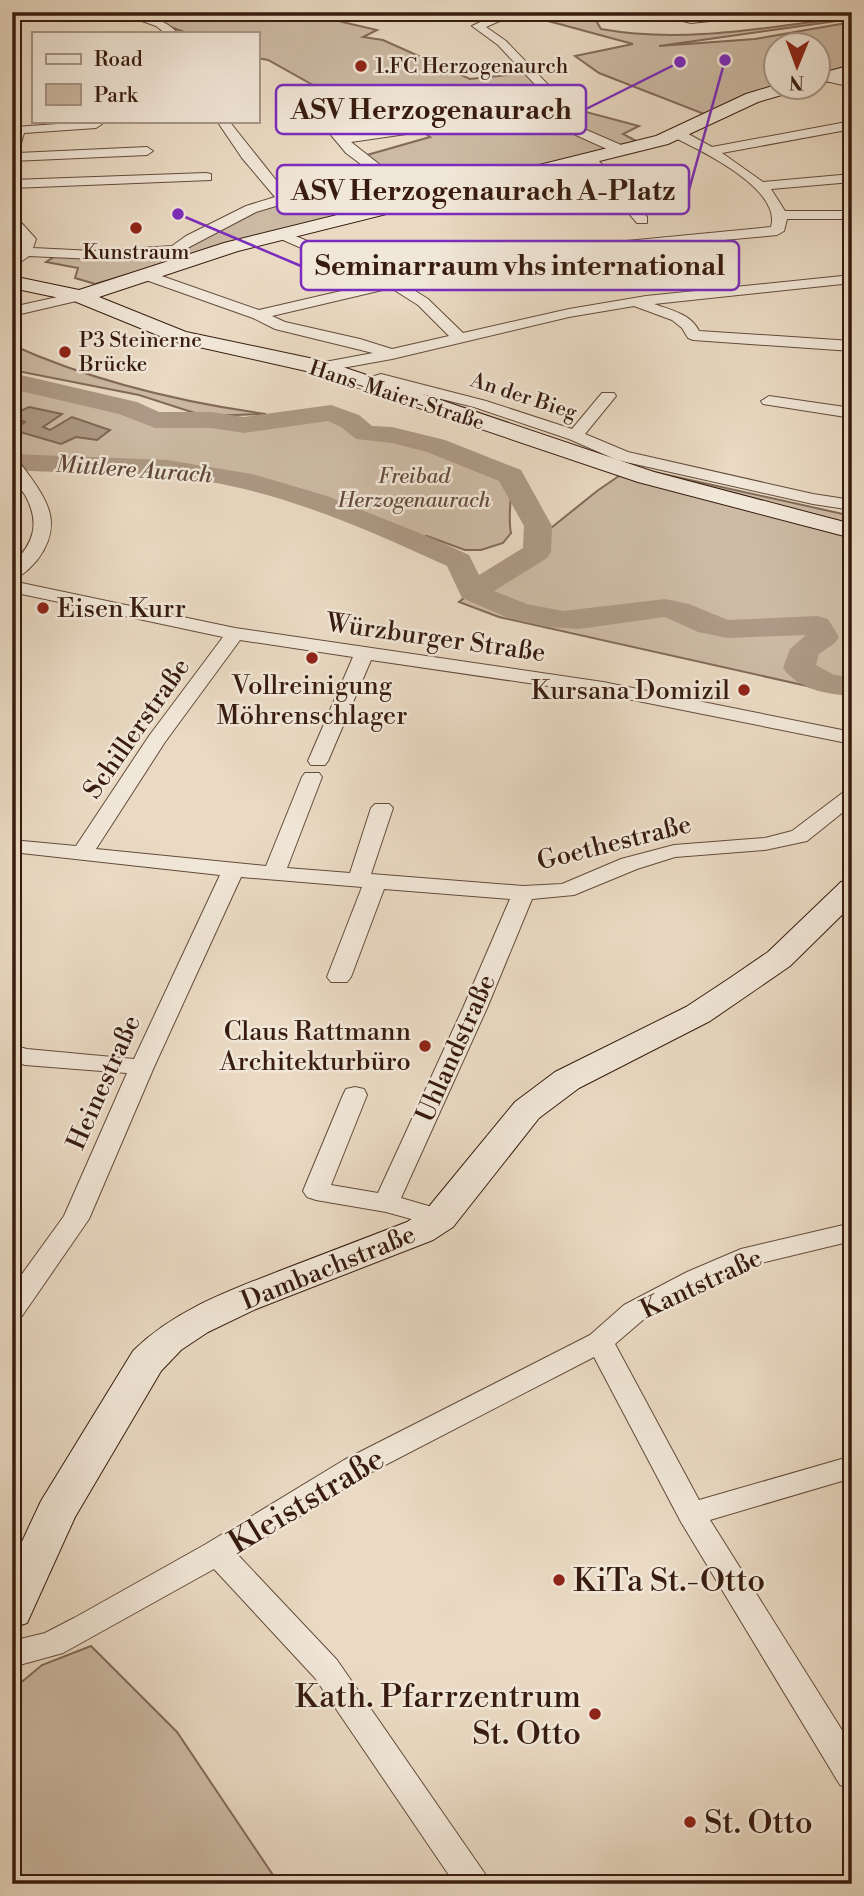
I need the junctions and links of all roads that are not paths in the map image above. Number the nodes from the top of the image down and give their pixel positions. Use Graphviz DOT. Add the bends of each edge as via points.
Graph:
graph roads {
  1 [pos="122,12"];
  2 [pos="498,12"];
  3 [pos="767,12"];
  4 [pos="665,14"];
  5 [pos="76,17"];
  6 [pos="15,18"];
  7 [pos="626,18"];
  8 [pos="171,32"];
  9 [pos="852,70"];
  10 [pos="832,75"];
  11 [pos="832,80"];
  12 [pos="852,83"];
  13 [pos="762,95"];
  14 [pos="95,122"];
  15 [pos="224,122"];
  16 [pos="852,125"];
  17 [pos="330,126"];
  18 [pos="412,129"];
  19 [pos="678,134"];
  20 [pos="342,139"];
  21 [pos="623,150"];
  22 [pos="147,151"];
  23 [pos="712,151"];
  24 [pos="12,155"];
  25 [pos="586,160"];
  26 [pos="206,177"];
  27 [pos="852,178"];
  28 [pos="12,184"];
  29 [pos="759,186"];
  30 [pos="284,200"];
  31 [pos="780,215"];
  32 [pos="852,215"];
  33 [pos="642,220"];
  34 [pos="12,221"];
  35 [pos="281,234"];
  36 [pos="25,252"];
  37 [pos="148,275"];
  38 [pos="14,276"];
  39 [pos="852,279"];
  40 [pos="391,282"];
  41 [pos="80,296"];
  42 [pos="636,302"];
  43 [pos="13,312"];
  44 [pos="258,315"];
  45 [pos="461,339"];
  46 [pos="852,346"];
  47 [pos="392,354"];
  48 [pos="320,367"];
  49 [pos="368,383"];
  50 [pos="608,396"];
  51 [pos="769,401"];
  52 [pos="852,413"];
  53 [pos="575,436"];
  54 [pos="16,469"];
  55 [pos="657,475"];
  56 [pos="852,505"];
  57 [pos="852,523"];
  58 [pos="852,531"];
  59 [pos="14,586"];
  60 [pos="235,634"];
  61 [pos="364,654"];
  62 [pos="852,738"];
  63 [pos="852,795"];
  64 [pos="382,808"];
  65 [pos="12,846"];
  66 [pos="82,854"];
  67 [pos="233,870"];
  68 [pos="274,874"];
  69 [pos="367,881"];
  70 [pos="852,888"];
  71 [pos="523,893"];
  72 [pos="340,977"];
  73 [pos="12,1054"];
  74 [pos="142,1067"];
  75 [pos="355,1095"];
  76 [pos="386,1203"];
  77 [pos="440,1218"];
  78 [pos="852,1232"];
  79 [pos="12,1309"];
  80 [pos="600,1342"];
  81 [pos="852,1467"];
  82 [pos="691,1514"];
  83 [pos="217,1553"];
  84 [pos="12,1611"];
  85 [pos="12,1654"];
  86 [pos="850,1767"];
  87 [pos="475,1884"];
  1 -- 8 [label="street"];
  2 -- 21 [label="street" via="507,14 478,26 502,43 551,94 540,114"];
  3 -- 4 [label="street" via="699,20"];
  4 -- 7 [label="street"];
  5 -- 6 [label="street"];
  9 -- 10 [label="street"];
  11 -- 12 [label="street"];
  13 -- 19 [label="street"];
  14 -- 24 [label="street" via="19,130"];
  15 -- 30 [label="street"];
  16 -- 23 [label="street"];
  17 -- 20 [label="street"];
  18 -- 20 [label="street"];
  19 -- 21 [label="street"];
  19 -- 23 [label="street"];
  20 -- 30 [label="street" via="393,182"];
  21 -- 25 [label="street"];
  22 -- 24 [label="street"];
  23 -- 29 [label="street"];
  25 -- 33 [label="street"];
  25 -- 35 [label="street"];
  26 -- 28 [label="street"];
  27 -- 29 [label="street"];
  29 -- 31 [label="street"];
  30 -- 36 [label="street" via="230,218 176,250 94,255"];
  31 -- 32 [label="street"];
  31 -- 40 [label="street" via="778,231 554,252"];
  34 -- 36 [label="street" via="29,239"];
  35 -- 37 [label="street"];
  35 -- 40 [label="street"];
  36 -- 38 [label="street"];
  37 -- 41 [label="street"];
  37 -- 44 [label="street"];
  38 -- 41 [label="street, Hans-Maier-Straße"];
  38 -- 43 [label="street" via="27,292"];
  39 -- 42 [label="street"];
  40 -- 44 [label="street"];
  40 -- 45 [label="street" via="424,302"];
  41 -- 43 [label="street"];
  41 -- 48 [label="street, Hans-Maier-Straße" via="149,326 214,346"];
  42 -- 45 [label="street"];
  42 -- 46 [label="street" via="677,317 693,335"];
  44 -- 47 [label="street" via="280,326"];
  45 -- 47 [label="street"];
  47 -- 48 [label="street"];
  48 -- 49 [label="street, Hans-Maier-Straße"];
  49 -- 53 [label="street, An der Bieg" via="381,379 480,404"];
  49 -- 55 [label="street, Hans-Maier-Straße" via="575,455"];
  50 -- 53 [label="street"];
  51 -- 52 [label="street"];
  53 -- 55 [label="street, An der Bieg"];
  54 -- 59 [label="street" via="46,522 44,536"];
  55 -- 56 [label="street, An der Bieg"];
  55 -- 57 [label="street, Hans-Maier-Straße"];
  55 -- 58 [label="street, Hans-Maier-Straße"];
  59 -- 60 [label="street, Würzburger Straße"];
  60 -- 61 [label="street, Würzburger Straße"];
  60 -- 66 [label="street, Schillerstraße" via="156,740"];
  61 -- 62 [label="street, Würzburger Straße" via="603,688"];
  61 -- 68 [label="street"];
  63 -- 71 [label="street, Goethestraße" via="799,836 765,844 674,851 566,890"];
  64 -- 69 [label="street"];
  65 -- 66 [label="street, Goethestraße"];
  66 -- 67 [label="street, Goethestraße"];
  67 -- 68 [label="street, Goethestraße"];
  67 -- 74 [label="street, Heinestraße"];
  68 -- 69 [label="street, Goethestraße"];
  69 -- 71 [label="street, Goethestraße"];
  69 -- 72 [label="street"];
  70 -- 77 [label="street, Dambachstraße" via="779,959 741,985 698,1014 567,1080 527,1110"];
  71 -- 76 [label="street, Uhlandstraße"];
  73 -- 74 [label="street"];
  74 -- 79 [label="street, Heinestraße" via="76,1219"];
  75 -- 76 [label="street" via="316,1191"];
  76 -- 77 [label="street"];
  77 -- 84 [label="street, Dambachstraße" via="389,1246 243,1300 168,1340 147,1362 56,1512"];
  78 -- 80 [label="street, Kantstraße" via="750,1256 696,1279 634,1312"];
  80 -- 82 [label="street"];
  80 -- 83 [label="street, Kleiststraße" via="354,1468"];
  81 -- 82 [label="street"];
  82 -- 86 [label="street"];
  83 -- 85 [label="street, Kleiststraße" via="52,1644"];
  83 -- 87 [label="street" via="326,1669"];
}
